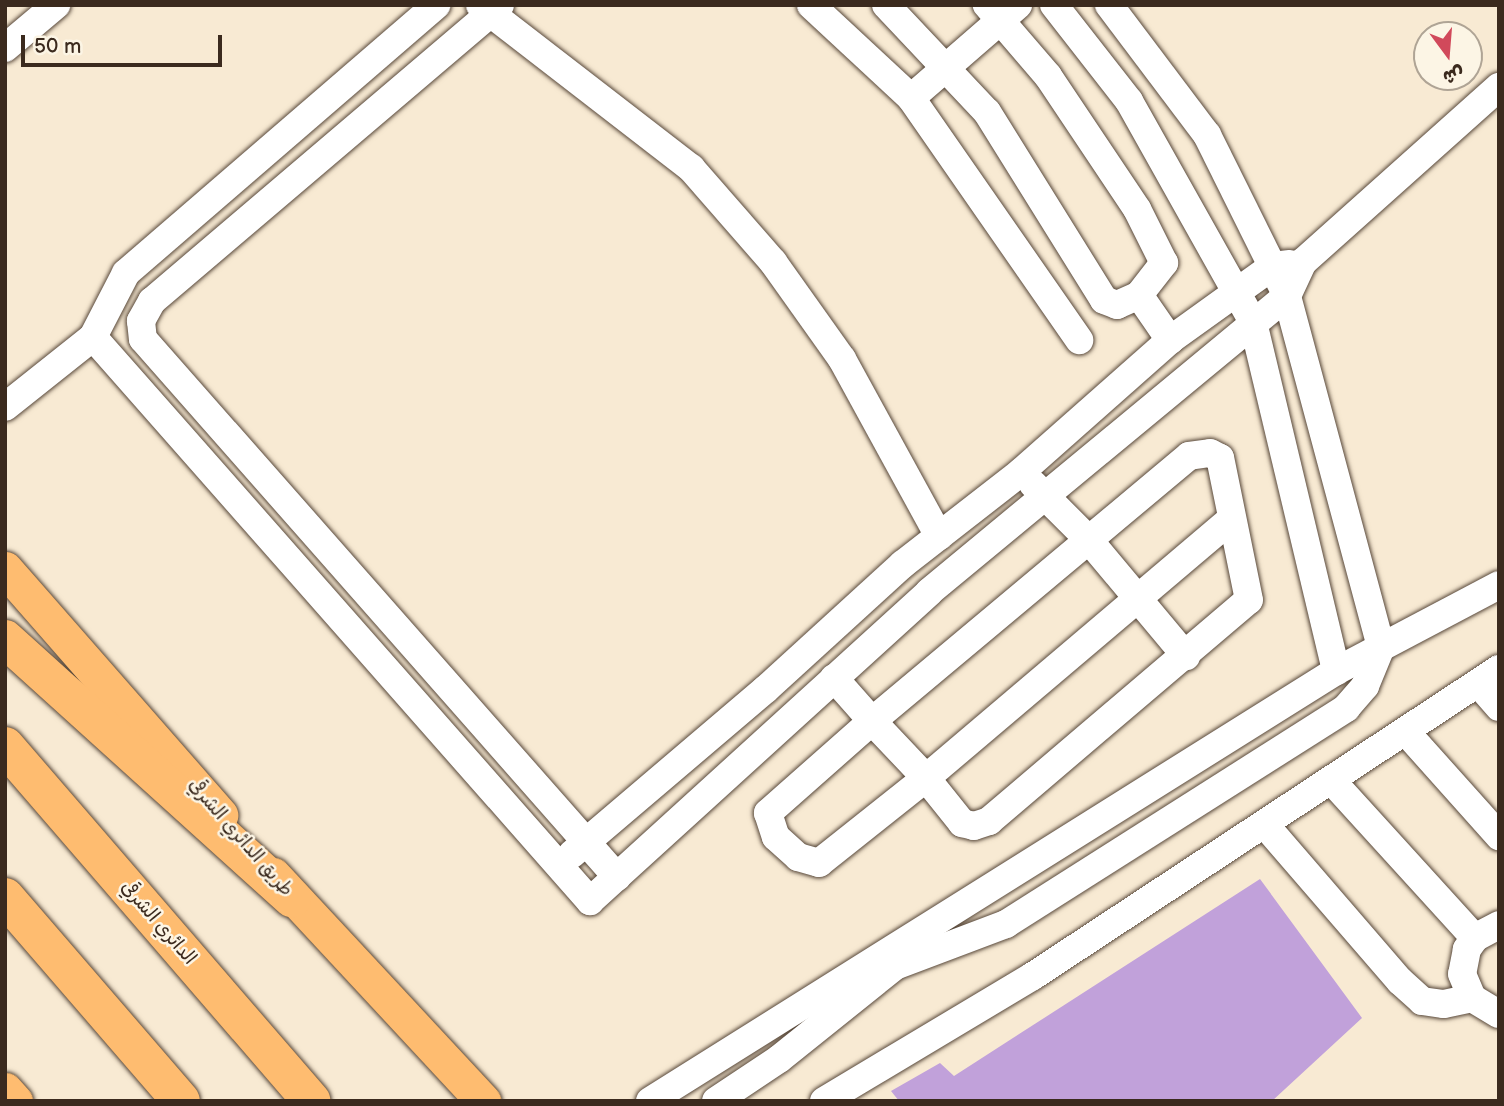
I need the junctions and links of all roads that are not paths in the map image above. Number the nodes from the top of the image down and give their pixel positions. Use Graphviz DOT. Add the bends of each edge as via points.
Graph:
graph roads {
  1 [pos="56,5"];
  2 [pos="436,5"];
  3 [pos="811,5"];
  4 [pos="886,5"];
  5 [pos="1054,5"];
  6 [pos="1109,5"];
  7 [pos="490,8"];
  8 [pos="1002,10"];
  9 [pos="5,48"];
  10 [pos="946,66"];
  11 [pos="1497,91"];
  12 [pos="911,98"];
  13 [pos="1303,262"];
  14 [pos="1273,266"];
  15 [pos="1236,291"];
  16 [pos="1139,295"];
  17 [pos="1287,296"];
  18 [pos="1252,322"];
  19 [pos="93,337"];
  20 [pos="1079,340"];
  21 [pos="1170,340"];
  22 [pos="5,407"];
  23 [pos="1045,452"];
  24 [pos="1021,472"];
  25 [pos="1067,477"];
  26 [pos="1046,497"];
  27 [pos="1231,519"];
  28 [pos="939,536"];
  29 [pos="1087,539"];
  30 [pos="903,564"];
  31 [pos="5,569"];
  32 [pos="1499,585"];
  33 [pos="929,592"];
  34 [pos="1138,598"];
  35 [pos="5,639"];
  36 [pos="1381,647"];
  37 [pos="1186,656"];
  38 [pos="1336,671"];
  39 [pos="1488,676"];
  40 [pos="834,678"];
  41 [pos="766,689"];
  42 [pos="1499,707"];
  43 [pos="792,713"];
  44 [pos="729,721"];
  45 [pos="872,721"];
  46 [pos="1406,732"];
  47 [pos="5,746"];
  48 [pos="754,748"];
  49 [pos="926,778"];
  50 [pos="1332,781"];
  51 [pos="1266,826"];
  52 [pos="1499,836"];
  53 [pos="587,842"];
  54 [pos="559,866"];
  55 [pos="617,877"];
  56 [pos="5,897"];
  57 [pos="292,898"];
  58 [pos="1487,932"];
  59 [pos="1472,998"];
  60 [pos="1499,1014"];
  61 [pos="5,1090"];
  62 [pos="15,1101"];
  63 [pos="181,1101"];
  64 [pos="311,1101"];
  65 [pos="483,1101"];
  66 [pos="650,1101"];
  67 [pos="716,1101"];
  68 [pos="824,1101"];
  1 -- 9 [label="lane"];
  2 -- 19 [label="lane" via="126,273"];
  3 -- 12 [label="lane"];
  4 -- 10 [label="lane"];
  5 -- 15 [label="lane" via="1129,101"];
  6 -- 14 [label="lane" via="1207,135"];
  7 -- 28 [label="lane" via="691,169 773,262 842,359"];
  7 -- 53 [label="lane" via="152,301 141,321 143,339"];
  8 -- 10 [label="lane"];
  8 -- 16 [label="lane" via="1093,140 1164,263"];
  10 -- 12 [label="lane"];
  10 -- 16 [label="lane" via="986,111 1104,300 1117,305"];
  11 -- 13 [label="lane"];
  12 -- 20 [label="lane"];
  13 -- 14 [label="lane"];
  13 -- 17 [label="lane"];
  14 -- 15 [label="lane"];
  14 -- 17 [label="lane"];
  15 -- 18 [label="lane"];
  15 -- 21 [label="lane"];
  16 -- 21 [label="lane"];
  17 -- 18 [label="lane"];
  17 -- 36 [label="lane"];
  18 -- 25 [label="lane"];
  18 -- 38 [label="lane"];
  19 -- 22 [label="lane"];
  19 -- 54 [label="lane"];
  21 -- 23 [label="lane"];
  23 -- 24 [label="lane"];
  23 -- 25 [label="lane"];
  24 -- 26 [label="lane"];
  24 -- 28 [label="lane"];
  25 -- 26 [label="lane"];
  26 -- 29 [label="lane"];
  26 -- 33 [label="lane"];
  27 -- 29 [label="lane" via="1225,469 1220,458 1210,453 1189,456"];
  27 -- 34 [label="lane"];
  27 -- 37 [label="lane" via="1250,600"];
  28 -- 30 [label="lane"];
  29 -- 34 [label="lane"];
  29 -- 45 [label="lane"];
  30 -- 33 [label="lane"];
  30 -- 41 [label="lane"];
  31 -- 57 [label="main road, طريق الدائري الشرقي"];
  32 -- 36 [label="lane"];
  33 -- 40 [label="lane"];
  34 -- 37 [label="lane"];
  34 -- 49 [label="lane"];
  35 -- 57 [label="highway"];
  36 -- 38 [label="lane"];
  36 -- 67 [label="lane" via="1365,686 1346,708 1006,924 895,966 779,1059"];
  37 -- 49 [label="lane" via="989,821 974,826 962,823"];
  38 -- 66 [label="lane"];
  39 -- 42 [label="lane"];
  39 -- 46 [label="lane"];
  40 -- 43 [label="lane"];
  40 -- 45 [label="lane"];
  41 -- 43 [label="lane"];
  41 -- 44 [label="lane"];
  43 -- 48 [label="lane"];
  44 -- 48 [label="lane"];
  44 -- 53 [label="lane"];
  45 -- 49 [label="lane"];
  45 -- 49 [label="lane" via="768,813 776,837 798,857 819,863"];
  46 -- 50 [label="lane"];
  46 -- 52 [label="lane"];
  47 -- 64 [label="highway, الدائري الشرقي"];
  48 -- 55 [label="lane"];
  50 -- 51 [label="lane"];
  50 -- 58 [label="lane"];
  51 -- 59 [label="lane" via="1422,1001 1444,1004"];
  51 -- 68 [label="lane" via="1033,976"];
  53 -- 54 [label="lane"];
  53 -- 55 [label="lane"];
  54 -- 55 [label="lane" via="590,901"];
  56 -- 63 [label="highway"];
  57 -- 65 [label="main road, طريق الدائري الشرقي"];
  58 -- 59 [label="lane" via="1468,949 1462,974"];
  59 -- 60 [label="lane"];
  61 -- 62 [label="main road"];
}
